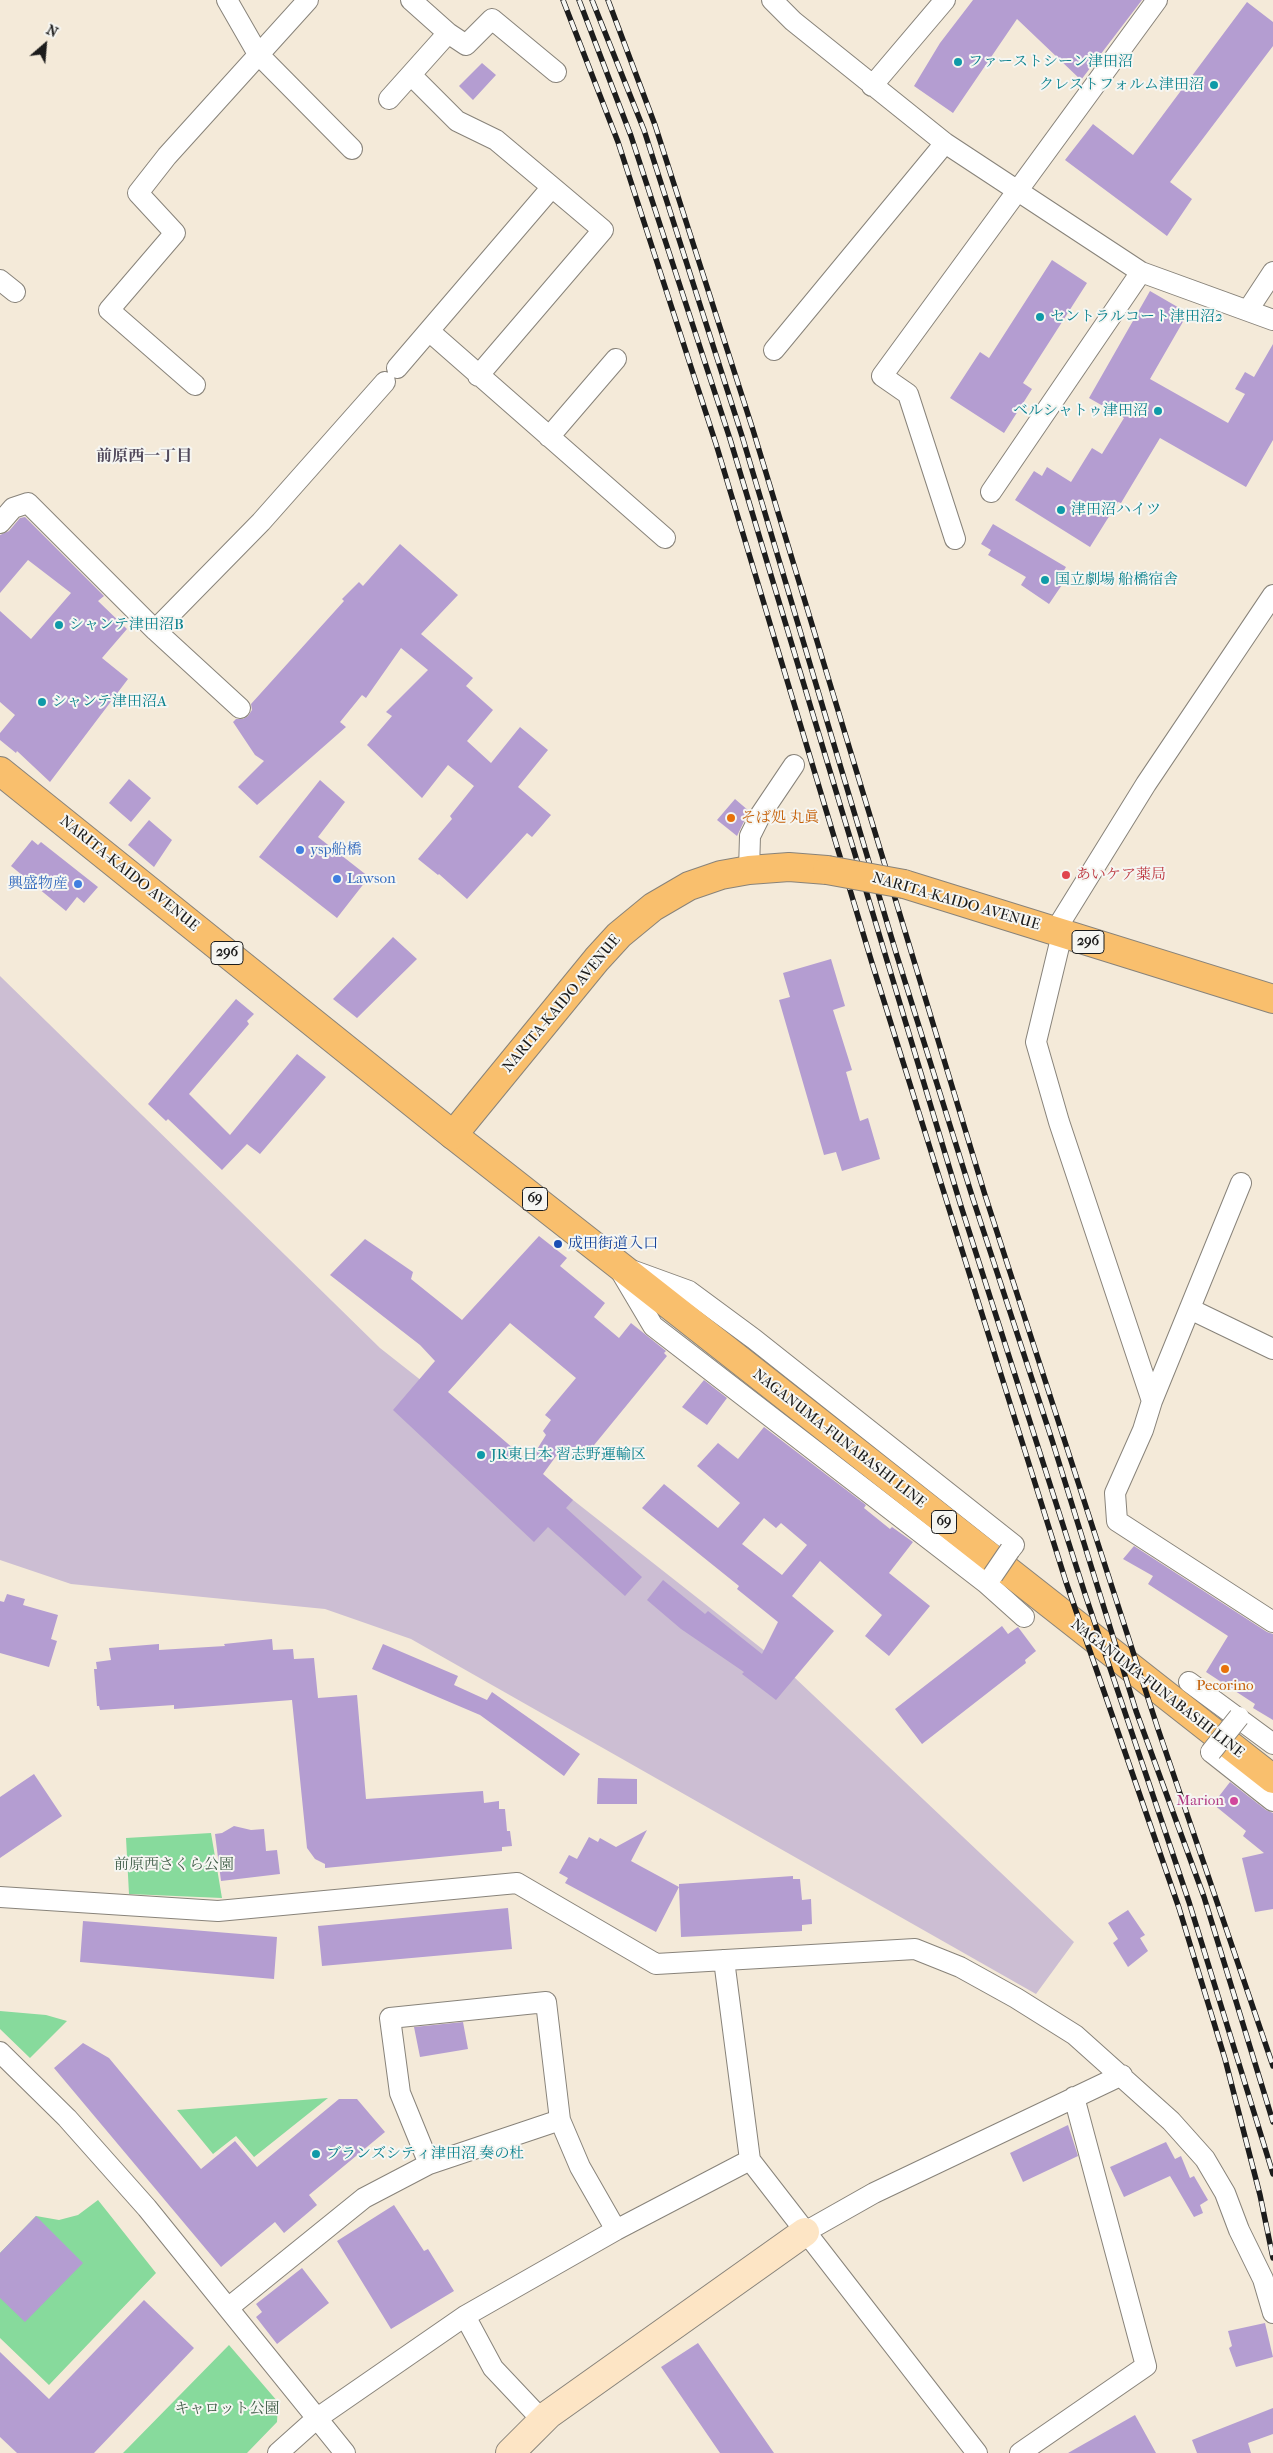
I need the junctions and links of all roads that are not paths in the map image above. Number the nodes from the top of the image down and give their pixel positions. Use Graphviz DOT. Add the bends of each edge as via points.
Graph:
graph roads {
  1 [pos="227,0"];
  2 [pos="308,0"];
  3 [pos="411,0"];
  4 [pos="772,0"];
  5 [pos="945,0"];
  6 [pos="1157,0"];
  7 [pos="448,33"];
  8 [pos="258,54"];
  9 [pos="556,72"];
  10 [pos="411,75"];
  11 [pos="872,86"];
  12 [pos="389,99"];
  13 [pos="945,143"];
  14 [pos="352,149"];
  15 [pos="552,187"];
  16 [pos="1018,192"];
  17 [pos="1141,272"];
  18 [pos="1273,272"];
  19 [pos="1248,310"];
  20 [pos="1273,320"];
  21 [pos="429,331"];
  22 [pos="774,350"];
  23 [pos="616,359"];
  24 [pos="478,376"];
  25 [pos="195,385"];
  26 [pos="548,437"];
  27 [pos="991,492"];
  28 [pos="0,522"];
  29 [pos="665,538"];
  30 [pos="955,539"];
  31 [pos="1273,595"];
  32 [pos="156,630"];
  33 [pos="240,708"];
  34 [pos="794,765"];
  35 [pos="0,771"];
  36 [pos="749,870"];
  37 [pos="1058,933"];
  38 [pos="1273,999"];
  39 [pos="453,1135"];
  40 [pos="1240,1183"];
  41 [pos="616,1264"];
  42 [pos="1190,1309"];
  43 [pos="1273,1349"];
  44 [pos="1152,1401"];
  45 [pos="990,1579"];
  46 [pos="1024,1617"];
  47 [pos="1273,1622"];
  48 [pos="1189,1682"];
  49 [pos="1239,1717"];
  50 [pos="1273,1744"];
  51 [pos="1273,1779"];
  52 [pos="1273,1801"];
  53 [pos="0,1897"];
  54 [pos="724,1960"];
  55 [pos="0,2052"];
  56 [pos="1122,2075"];
  57 [pos="1074,2097"];
  58 [pos="560,2120"];
  59 [pos="750,2160"];
  60 [pos="429,2164"];
  61 [pos="616,2230"];
  62 [pos="805,2232"];
  63 [pos="228,2308"];
  64 [pos="1273,2313"];
  65 [pos="465,2316"];
  66 [pos="316,2419"];
  67 [pos="543,2421"];
  68 [pos="278,2453"];
  69 [pos="345,2453"];
  70 [pos="510,2453"];
  71 [pos="977,2453"];
  72 [pos="1020,2453"];
  1 -- 8 [label="street"];
  2 -- 8 [label="street"];
  3 -- 7 [label="street"];
  4 -- 11 [label="street"];
  5 -- 11 [label="street"];
  6 -- 16 [label="street"];
  7 -- 9 [label="street" via="466,45 492,19"];
  7 -- 10 [label="street"];
  8 -- 14 [label="street"];
  8 -- 25 [label="street" via="138,193 175,233 109,310"];
  10 -- 12 [label="street"];
  10 -- 15 [label="street" via="457,121 496,140"];
  11 -- 13 [label="street"];
  13 -- 16 [label="street"];
  13 -- 22 [label="street"];
  15 -- 21 [label="street"];
  15 -- 24 [label="street" via="603,230"];
  16 -- 17 [label="street"];
  16 -- 30 [label="street" via="882,376 908,394"];
  17 -- 19 [label="street"];
  17 -- 27 [label="street"];
  18 -- 19 [label="street"];
  19 -- 20 [label="street"];
  21 -- 24 [label="street"];
  21 -- 32 [label="street" via="261,522"];
  23 -- 26 [label="street"];
  24 -- 26 [label="street"];
  26 -- 29 [label="street"];
  28 -- 32 [label="street" via="12,508 28,503"];
  31 -- 37 [label="street" via="1146,784"];
  32 -- 33 [label="street"];
  34 -- 36 [label="street" via="760,814 750,836"];
  35 -- 39 [label="main road, NARITA-KAIDO AVENUE / 296"];
  36 -- 37 [label="main road, NARITA-KAIDO AVENUE / 296, bridge" via="788,867 827,870 904,884"];
  36 -- 39 [label="main road, NARITA-KAIDO AVENUE / 296" via="689,886 653,907 619,935"];
  37 -- 38 [label="main road, NARITA-KAIDO AVENUE / 296"];
  37 -- 44 [label="street" via="1036,1042 1059,1122"];
  39 -- 41 [label="main road, NAGANUMA-FUNABASHI LINE / 69"];
  40 -- 42 [label="street"];
  41 -- 45 [label="street" via="653,1326"];
  41 -- 45 [label="street, bridge" via="689,1291 1014,1545"];
  41 -- 51 [label="main road, NAGANUMA-FUNABASHI LINE / 69"];
  42 -- 43 [label="street"];
  42 -- 44 [label="street"];
  44 -- 47 [label="street" via="1115,1493 1117,1521"];
  45 -- 46 [label="street"];
  48 -- 49 [label="street"];
  49 -- 50 [label="street"];
  49 -- 52 [label="street, bridge" via="1211,1752"];
  53 -- 54 [label="street" via="218,1911 517,1883 656,1964"];
  54 -- 56 [label="street" via="915,1949 960,1968 1016,1998 1075,2035"];
  54 -- 59 [label="street"];
  55 -- 63 [label="street" via="107,2161"];
  56 -- 57 [label="street"];
  56 -- 64 [label="street" via="1171,2121 1205,2160 1225,2193 1263,2279"];
  57 -- 62 [label="street" via="874,2194"];
  57 -- 72 [label="street" via="1146,2366"];
  58 -- 60 [label="street"];
  58 -- 60 [label="street" via="546,2002 390,2018 400,2093"];
  58 -- 61 [label="street" via="580,2166"];
  59 -- 61 [label="street"];
  59 -- 62 [label="street"];
  60 -- 63 [label="street" via="364,2198"];
  61 -- 65 [label="street"];
  62 -- 67 [label="street"];
  62 -- 71 [label="street"];
  63 -- 66 [label="street"];
  65 -- 66 [label="street"];
  65 -- 67 [label="street" via="493,2368"];
  66 -- 68 [label="street"];
  66 -- 69 [label="street"];
  67 -- 70 [label="street"];
}
